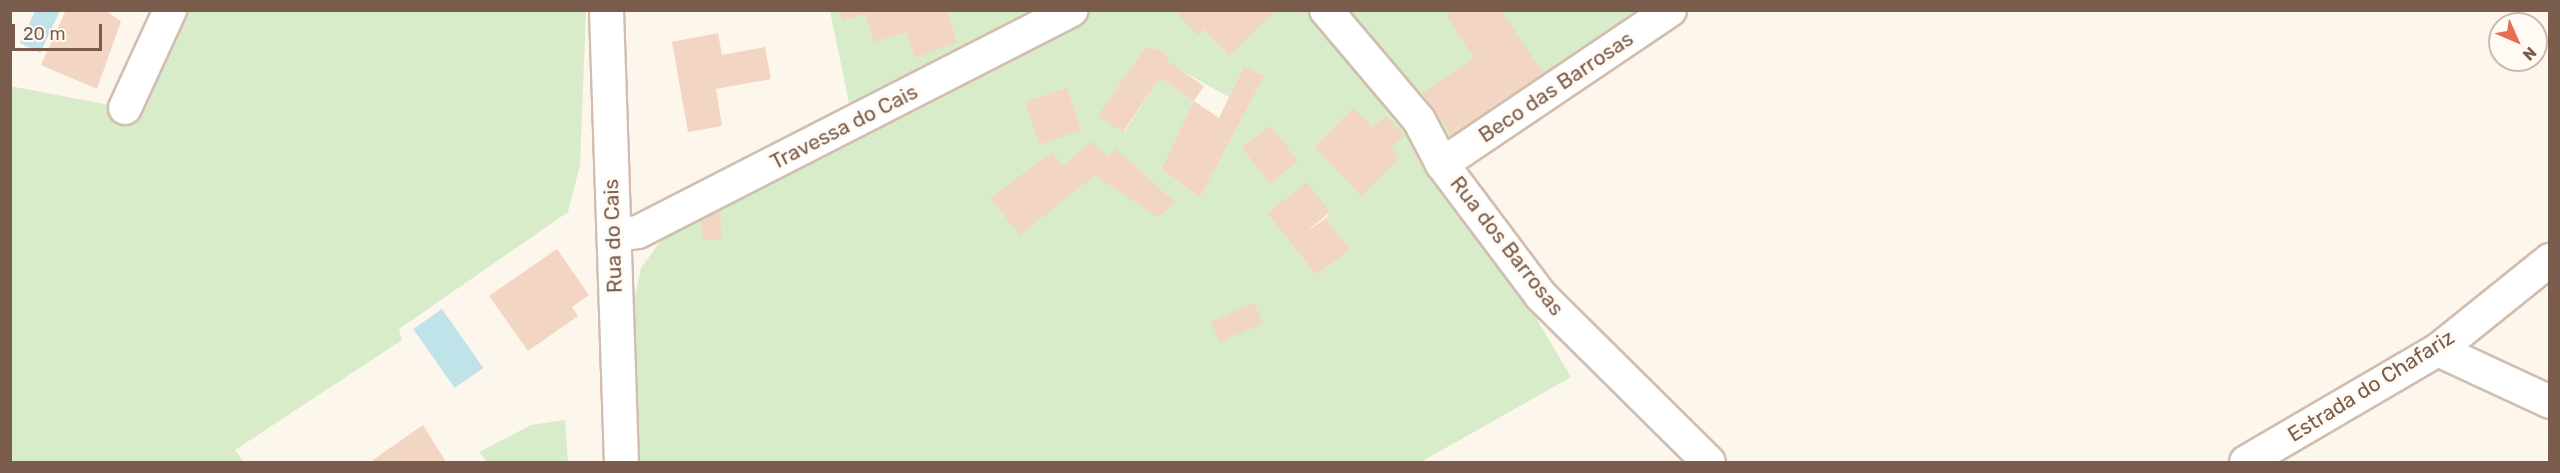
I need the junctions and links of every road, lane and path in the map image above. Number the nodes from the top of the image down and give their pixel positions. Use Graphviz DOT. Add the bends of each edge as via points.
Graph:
graph roads {
  1 [pos="170,10"];
  2 [pos="606,10"];
  3 [pos="1072,10"];
  4 [pos="1326,10"];
  5 [pos="1670,10"];
  6 [pos="125,108"];
  7 [pos="1442,164"];
  8 [pos="614,235"];
  9 [pos="2550,260"];
  10 [pos="2438,350"];
  11 [pos="2550,402"];
  12 [pos="621,462"];
  13 [pos="1709,462"];
  14 [pos="2246,462"];
  1 -- 6 [label="street"];
  2 -- 8 [label="street, Rua do Cais"];
  3 -- 8 [label="street, Travessa do Cais" via="638,232"];
  4 -- 7 [label="street, Rua dos Barrosas" via="1419,120"];
  5 -- 7 [label="street, Beco das Barrosas"];
  7 -- 13 [label="street, Rua dos Barrosas" via="1541,296"];
  8 -- 12 [label="street, Rua do Cais"];
  9 -- 10 [label="street, Estrada do Chafariz"];
  10 -- 11 [label="street"];
  10 -- 14 [label="street, Estrada do Chafariz"];
}
